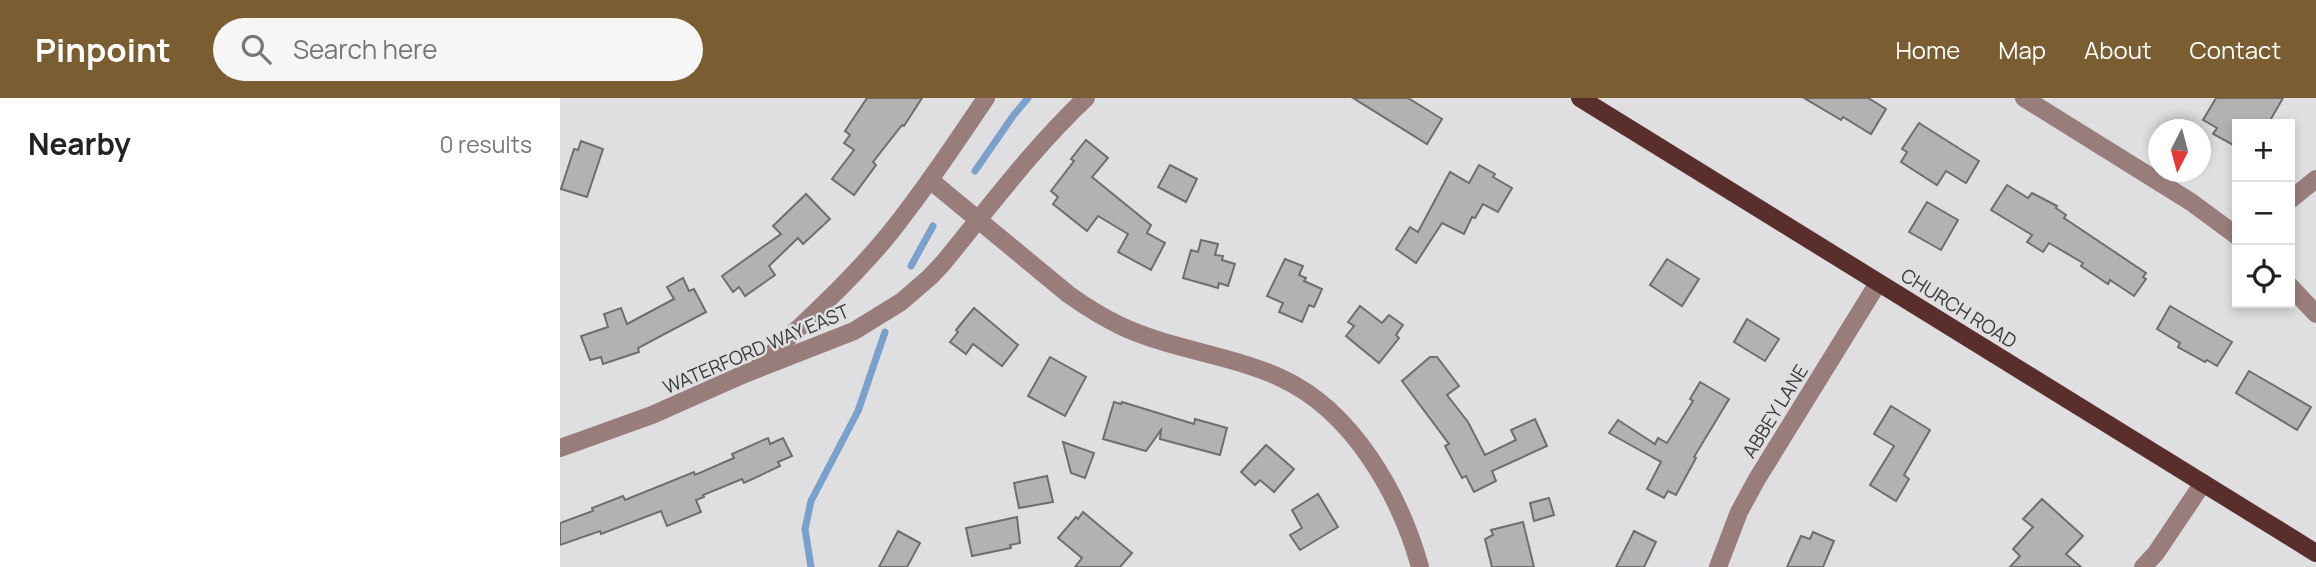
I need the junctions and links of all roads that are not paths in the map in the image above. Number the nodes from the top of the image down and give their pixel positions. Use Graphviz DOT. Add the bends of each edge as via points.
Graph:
graph roads {
  1 [pos="986,98"];
  2 [pos="1086,98"];
  3 [pos="1580,98"];
  4 [pos="2024,98"];
  5 [pos="2316,179"];
  6 [pos="930,180"];
  7 [pos="2295,196"];
  8 [pos="978,220"];
  9 [pos="2232,232"];
  10 [pos="1878,283"];
  11 [pos="2295,291"];
  12 [pos="2316,314"];
  13 [pos="754,371"];
  14 [pos="560,448"];
  15 [pos="2203,483"];
  16 [pos="2316,553"];
  17 [pos="1420,567"];
  18 [pos="1718,567"];
  19 [pos="2143,567"];
  1 -- 6 [label="street"];
  2 -- 8 [label="street, WATERFORD WAY EAST"];
  3 -- 10 [label="main road, CHURCH ROAD"];
  4 -- 9 [label="street"];
  5 -- 7 [label="street"];
  6 -- 8 [label="street"];
  6 -- 13 [label="street" via="856,270"];
  8 -- 13 [label="street, WATERFORD WAY EAST" via="930,277 891,308 854,331"];
  8 -- 17 [label="street" via="1092,311 1143,334 1283,379 1313,398 1356,440 1380,474 1404,517"];
  10 -- 15 [label="main road, CHURCH ROAD"];
  10 -- 18 [label="street, ABBEY LANE" via="1757,480"];
  11 -- 12 [label="street"];
  13 -- 14 [label="street, WATERFORD WAY EAST"];
  15 -- 16 [label="main road, CHURCH ROAD"];
  15 -- 19 [label="street"];
}
